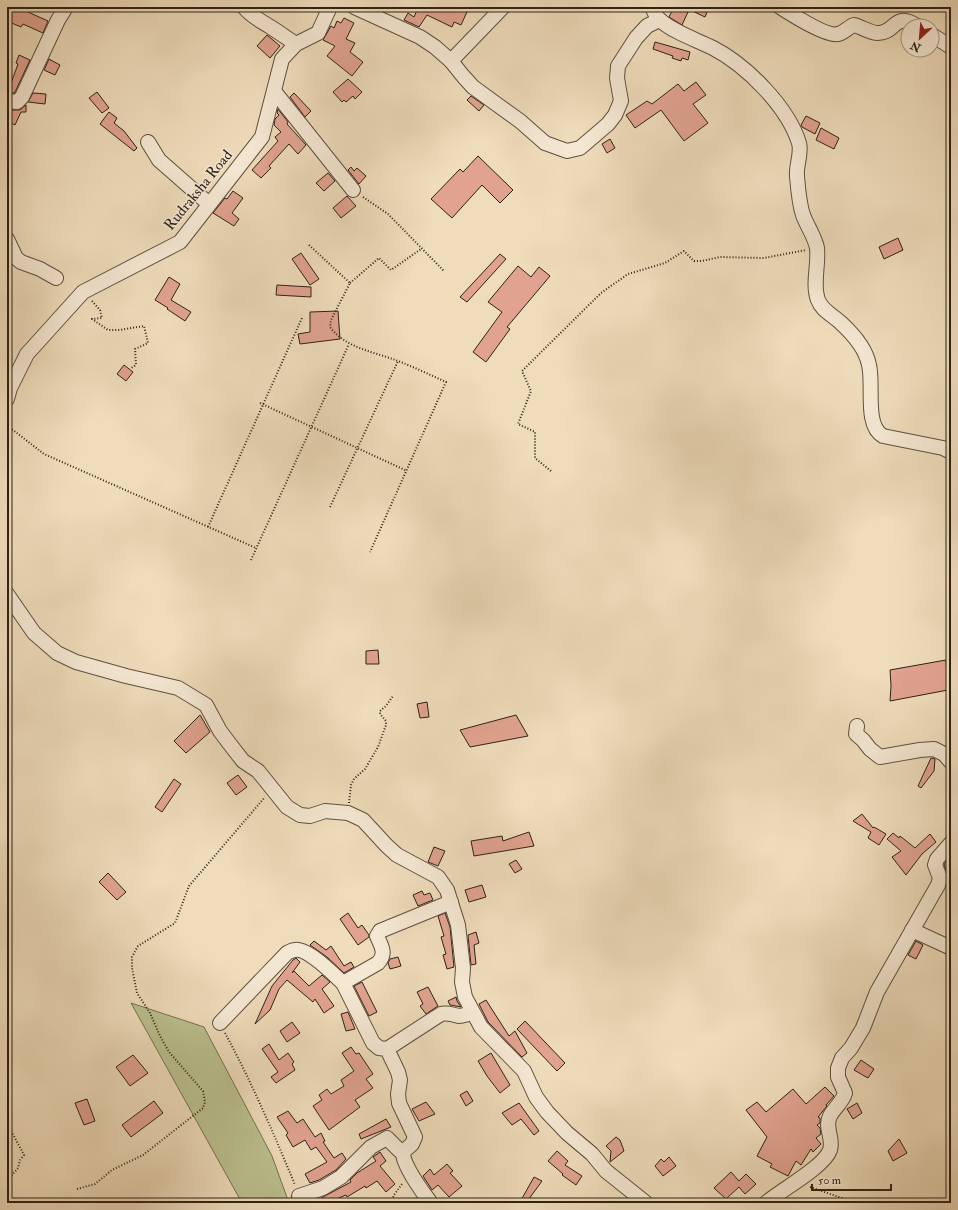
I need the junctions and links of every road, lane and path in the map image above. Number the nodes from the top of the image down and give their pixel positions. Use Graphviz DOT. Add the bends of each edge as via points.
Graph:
graph roads {
  1 [pos="66,7"];
  2 [pos="244,7"];
  3 [pos="330,7"];
  4 [pos="354,7"];
  5 [pos="503,7"];
  6 [pos="652,7"];
  7 [pos="780,7"];
  8 [pos="659,20"];
  9 [pos="900,21"];
  10 [pos="940,40"];
  11 [pos="296,44"];
  12 [pos="951,47"];
  13 [pos="451,61"];
  14 [pos="274,91"];
  15 [pos="7,101"];
  16 [pos="148,142"];
  17 [pos="353,190"];
  18 [pos="209,204"];
  19 [pos="7,240"];
  20 [pos="309,245"];
  21 [pos="421,248"];
  22 [pos="817,248"];
  23 [pos="11,260"];
  24 [pos="444,271"];
  25 [pos="56,278"];
  26 [pos="350,284"];
  27 [pos="82,292"];
  28 [pos="302,318"];
  29 [pos="349,344"];
  30 [pos="398,360"];
  31 [pos="131,368"];
  32 [pos="7,399"];
  33 [pos="262,404"];
  34 [pos="7,426"];
  35 [pos="311,426"];
  36 [pos="358,448"];
  37 [pos="951,452"];
  38 [pos="407,471"];
  39 [pos="551,471"];
  40 [pos="330,508"];
  41 [pos="208,527"];
  42 [pos="256,548"];
  43 [pos="370,552"];
  44 [pos="251,560"];
  45 [pos="7,594"];
  46 [pos="392,696"];
  47 [pos="857,726"];
  48 [pos="951,762"];
  49 [pos="272,789"];
  50 [pos="348,813"];
  51 [pos="951,843"];
  52 [pos="451,902"];
  53 [pos="912,930"];
  54 [pos="951,948"];
  55 [pos="343,983"];
  56 [pos="473,1013"];
  57 [pos="220,1023"];
  58 [pos="387,1049"];
  59 [pos="7,1122"];
  60 [pos="403,1152"];
  61 [pos="410,1173"];
  62 [pos="7,1181"];
  63 [pos="795,1181"];
  64 [pos="77,1189"];
  65 [pos="299,1196"];
  66 [pos="391,1203"];
  67 [pos="431,1203"];
  68 [pos="646,1203"];
  69 [pos="766,1203"];
  70 [pos="849,1203"];
  1 -- 15 [label="street" via="22,97 17,102"];
  2 -- 11 [label="street" via="257,19"];
  3 -- 11 [label="street" via="318,33"];
  4 -- 13 [label="street" via="420,37 435,46"];
  5 -- 13 [label="street"];
  6 -- 8 [label="street"];
  7 -- 9 [label="street" via="835,35 854,25 876,34 885,33"];
  8 -- 13 [label="street" via="647,26 636,38 618,66 617,78 621,101 615,115 580,148 567,151 545,143 520,121 473,87"];
  8 -- 22 [label="street" via="732,60 780,106 791,122 800,145 796,174 803,213"];
  10 -- 12 [label="street"];
  11 -- 14 [label="street, Rudraksha Road" via="282,59"];
  14 -- 17 [label="street"];
  14 -- 18 [label="street, Rudraksha Road" via="262,137"];
  16 -- 18 [label="street" via="159,160"];
  17 -- 21 [label="path" via="388,214"];
  18 -- 27 [label="street, Rudraksha Road" via="180,242"];
  19 -- 23 [label="street"];
  20 -- 26 [label="path"];
  21 -- 24 [label="path"];
  21 -- 26 [label="path" via="391,270 379,258"];
  22 -- 37 [label="street" via="818,300 823,309 841,322 855,337 865,352 871,384 871,409 877,433"];
  22 -- 39 [label="path" via="764,258 720,257 702,261 694,261 684,251 665,263 628,274 601,293 522,371 531,390 518,424 535,432 535,458"];
  23 -- 25 [label="street" via="40,269"];
  26 -- 29 [label="path" via="331,320 330,327"];
  27 -- 31 [label="path" via="100,310 102,318 92,319 108,330 144,326 148,343 135,349 136,365"];
  27 -- 32 [label="street, Rudraksha Road" via="27,354"];
  28 -- 33 [label="path"];
  29 -- 30 [label="path"];
  29 -- 35 [label="path"];
  30 -- 36 [label="path"];
  30 -- 38 [label="path" via="446,382"];
  33 -- 35 [label="path"];
  33 -- 41 [label="path"];
  34 -- 41 [label="path" via="44,454"];
  35 -- 36 [label="path"];
  35 -- 42 [label="path"];
  36 -- 38 [label="path"];
  36 -- 40 [label="path"];
  38 -- 43 [label="path"];
  41 -- 42 [label="path"];
  42 -- 44 [label="path"];
  45 -- 49 [label="street" via="34,633 56,653 76,662 178,688 206,706 220,731 243,761 258,771"];
  46 -- 50 [label="path" via="380,711 386,725 378,747 365,770 354,778 351,785"];
  47 -- 48 [label="street" via="856,734 880,757 934,749 944,754"];
  49 -- 50 [label="street" via="287,807 300,815 310,816 325,811"];
  49 -- 64 [label="path" via="189,886 175,923 138,946 132,958 138,993 169,1052 202,1091 205,1102 203,1108 144,1155 112,1170 95,1184"];
  50 -- 52 [label="street" via="363,820 397,854 438,877"];
  51 -- 53 [label="street" via="934,865 940,878 938,885"];
  52 -- 55 [label="street" via="380,931 377,936 383,954 382,959"];
  52 -- 56 [label="street" via="458,925 462,982 465,997"];
  53 -- 54 [label="street"];
  53 -- 63 [label="street" via="876,992 863,1028 838,1068 838,1077 845,1093 830,1116 827,1127 831,1142 830,1150 816,1166"];
  55 -- 57 [label="street" via="322,963 299,950 292,950"];
  55 -- 58 [label="street" via="373,1043 379,1048"];
  56 -- 58 [label="street" via="462,1016 441,1014"];
  56 -- 68 [label="street" via="481,1027 524,1071 536,1097 547,1112 592,1154 606,1171"];
  57 -- 65 [label="path" via="248,1077"];
  58 -- 60 [label="street" via="400,1080 399,1102 415,1137 412,1144"];
  59 -- 62 [label="path" via="24,1155 18,1168"];
  60 -- 61 [label="street"];
  60 -- 65 [label="street" via="387,1138 371,1147 341,1177 323,1188"];
  61 -- 66 [label="path"];
  61 -- 67 [label="street"];
  63 -- 69 [label="street"];
  63 -- 70 [label="path"];
}
